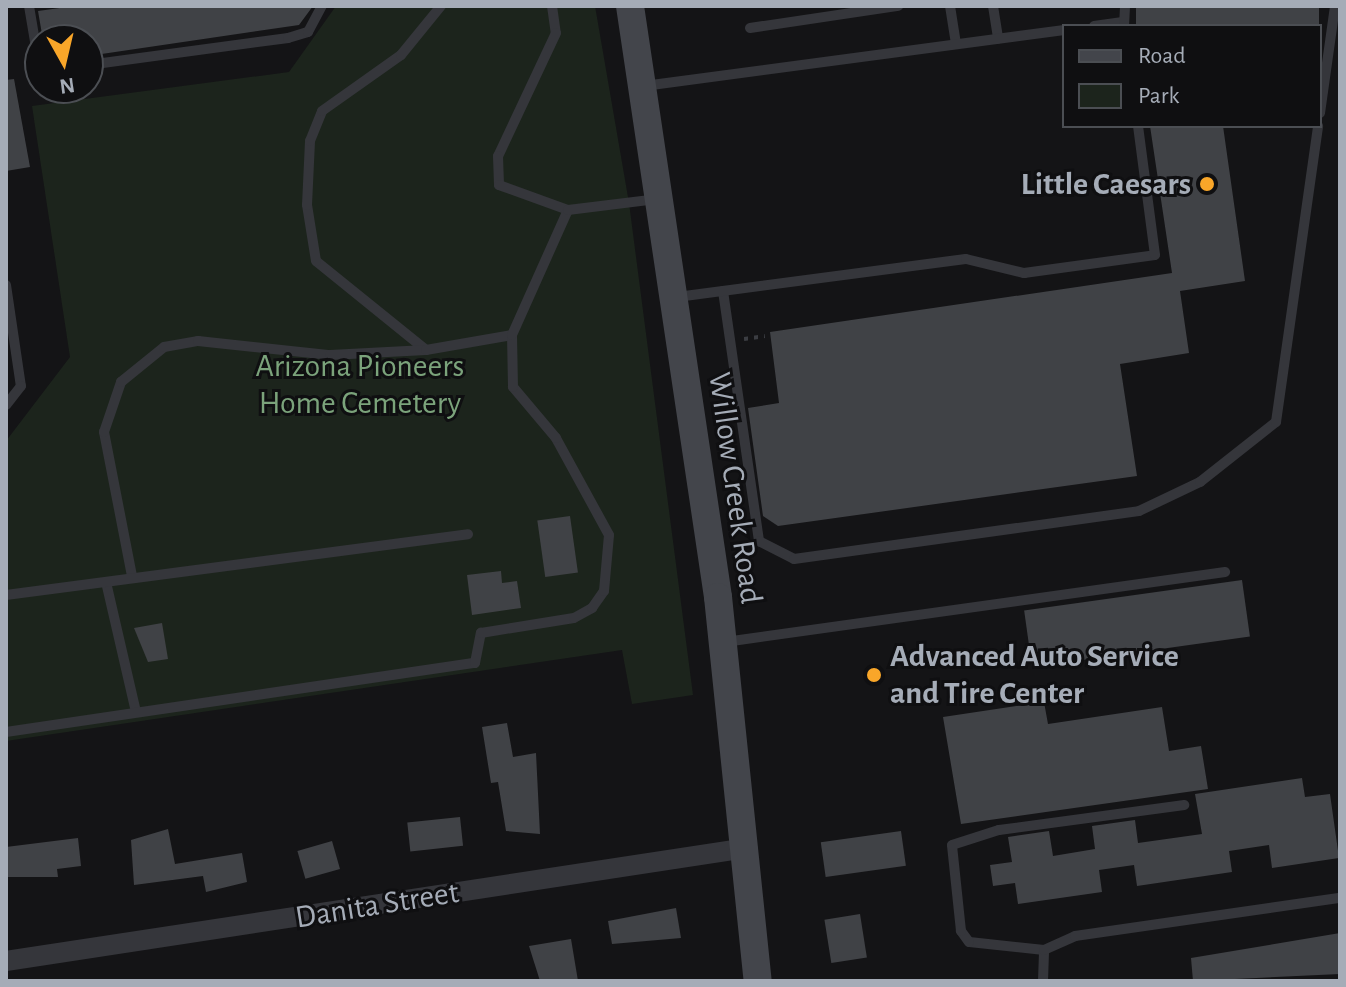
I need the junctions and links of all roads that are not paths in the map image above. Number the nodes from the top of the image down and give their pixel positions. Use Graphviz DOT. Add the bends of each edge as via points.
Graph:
graph roads {
  1 [pos="322,6"];
  2 [pos="441,6"];
  3 [pos="552,6"];
  4 [pos="630,6"];
  5 [pos="898,6"];
  6 [pos="950,6"];
  7 [pos="993,6"];
  8 [pos="1125,6"];
  9 [pos="1335,6"];
  10 [pos="1124,24"];
  11 [pos="750,28"];
  12 [pos="1062,30"];
  13 [pos="998,39"];
  14 [pos="956,44"];
  15 [pos="104,63"];
  16 [pos="642,86"];
  17 [pos="1322,99"];
  18 [pos="1138,128"];
  19 [pos="1318,128"];
  20 [pos="658,199"];
  21 [pos="568,210"];
  22 [pos="6,285"];
  23 [pos="723,291"];
  24 [pos="673,298"];
  25 [pos="512,335"];
  26 [pos="426,350"];
  27 [pos="6,405"];
  28 [pos="468,534"];
  29 [pos="1225,572"];
  30 [pos="132,576"];
  31 [pos="106,582"];
  32 [pos="6,595"];
  33 [pos="723,642"];
  34 [pos="136,712"];
  35 [pos="6,732"];
  36 [pos="1184,805"];
  37 [pos="747,848"];
  38 [pos="1340,898"];
  39 [pos="1044,950"];
  40 [pos="6,961"];
  41 [pos="758,981"];
  42 [pos="1043,981"];
  1 -- 15 [label="lane" via="308,32 288,38"];
  2 -- 26 [label="lane" via="401,55 322,111 309,167 316,261"];
  3 -- 21 [label="lane" via="556,33 498,156 499,185"];
  4 -- 16 [label="main road, Willow Creek Road"];
  5 -- 11 [label="lane"];
  6 -- 14 [label="lane"];
  7 -- 13 [label="lane"];
  8 -- 10 [label="lane"];
  9 -- 17 [label="lane"];
  12 -- 13 [label="lane"];
  13 -- 14 [label="lane"];
  14 -- 16 [label="lane"];
  16 -- 20 [label="main road, Willow Creek Road"];
  18 -- 23 [label="lane" via="1155,255 1024,273 966,259"];
  19 -- 23 [label="lane" via="1276,422 1200,482 1139,511 794,559 759,541"];
  20 -- 21 [label="lane"];
  20 -- 24 [label="main road, Willow Creek Road"];
  21 -- 25 [label="lane"];
  22 -- 27 [label="lane" via="21,386"];
  23 -- 24 [label="lane"];
  24 -- 33 [label="main road, Willow Creek Road"];
  25 -- 26 [label="lane"];
  25 -- 34 [label="lane" via="513,387 556,438 609,535 607,579 592,608 574,618 481,633 475,663"];
  26 -- 30 [label="lane" via="330,355 198,341 164,347 141,362 121,382 104,432"];
  28 -- 30 [label="lane"];
  29 -- 33 [label="lane"];
  30 -- 31 [label="lane"];
  31 -- 32 [label="lane"];
  31 -- 34 [label="lane"];
  33 -- 37 [label="main road, Willow Creek Road"];
  34 -- 35 [label="lane"];
  36 -- 39 [label="lane" via="999,830 952,845 961,931 969,942 980,949"];
  37 -- 40 [label="street, Danita Street"];
  37 -- 41 [label="main road, Willow Creek Road"];
  38 -- 39 [label="lane" via="1075,936"];
  39 -- 42 [label="lane"];
}
